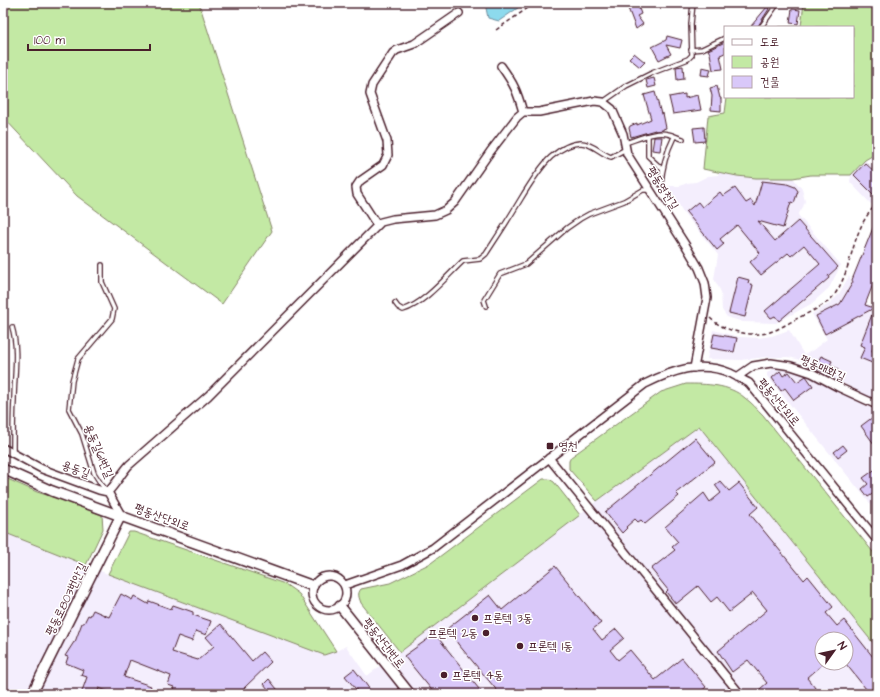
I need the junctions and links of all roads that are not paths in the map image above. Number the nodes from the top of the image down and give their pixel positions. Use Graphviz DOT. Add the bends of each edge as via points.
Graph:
graph roads {
  1 [pos="693,3"];
  2 [pos="778,3"];
  3 [pos="459,13"];
  4 [pos="762,26"];
  5 [pos="724,38"];
  6 [pos="691,50"];
  7 [pos="501,66"];
  8 [pos="603,102"];
  9 [pos="523,112"];
  10 [pos="648,136"];
  11 [pos="674,136"];
  12 [pos="683,139"];
  13 [pos="626,146"];
  14 [pos="662,169"];
  15 [pos="661,185"];
  16 [pos="651,190"];
  17 [pos="377,225"];
  18 [pos="102,265"];
  19 [pos="395,303"];
  20 [pos="486,306"];
  21 [pos="12,327"];
  22 [pos="694,368"];
  23 [pos="737,377"];
  24 [pos="877,405"];
  25 [pos="3,448"];
  26 [pos="13,454"];
  27 [pos="549,458"];
  28 [pos="3,469"];
  29 [pos="108,492"];
  30 [pos="121,515"];
  31 [pos="877,540"];
  32 [pos="344,585"];
  33 [pos="313,586"];
  34 [pos="340,606"];
  35 [pos="32,694"];
  36 [pos="410,694"];
  37 [pos="740,694"];
  1 -- 6 [label="lane"];
  2 -- 4 [label="lane"];
  3 -- 17 [label="street" via="414,44 393,53 370,90 387,141 388,155 383,165 356,187 357,194"];
  5 -- 6 [label="lane" via="702,49"];
  6 -- 8 [label="lane" via="692,55 688,59 626,86"];
  7 -- 9 [label="street" via="513,83"];
  8 -- 9 [label="street" via="594,101 539,112"];
  8 -- 13 [label="street, 평동영천길" via="612,109"];
  9 -- 17 [label="street" via="446,210 435,215 385,220"];
  10 -- 11 [label="lane"];
  10 -- 13 [label="lane"];
  10 -- 14 [label="lane" via="648,156"];
  11 -- 12 [label="lane"];
  11 -- 14 [label="lane"];
  13 -- 16 [label="street, 평동영천길" via="627,154"];
  13 -- 19 [label="lane" via="611,157 581,142 561,150 550,158 534,178 486,254 480,259 463,261 435,289 409,308 403,310"];
  14 -- 15 [label="lane"];
  16 -- 20 [label="lane" via="643,190 624,201 580,219 526,264 500,274 484,300"];
  16 -- 22 [label="street, 평동영천길" via="699,268 705,283 707,298"];
  17 -- 29 [label="street" via="214,390 129,465"];
  18 -- 29 [label="lane, 용동길61번길" via="102,282 114,309 112,319 78,359 72,381 69,409 82,434 94,473"];
  21 -- 26 [label="lane" via="16,358"];
  22 -- 23 [label="street, 평동산단외로" via="706,367 729,372"];
  22 -- 27 [label="street, 평동산단외로" via="683,368 645,384"];
  23 -- 24 [label="street, 평동매화길" via="753,366 771,363 792,366"];
  23 -- 31 [label="street, 평동산단외로" via="749,383"];
  25 -- 26 [label="street, 용동길"];
  26 -- 29 [label="street, 용동길" via="42,469"];
  27 -- 32 [label="street, 평동산단외로" via="433,548 402,565"];
  27 -- 37 [label="street"];
  28 -- 30 [label="street, 평동산단외로"];
  29 -- 30 [label="street"];
  30 -- 33 [label="street, 평동산단외로"];
  30 -- 35 [label="street, 평동로803번안길"];
  32 -- 33 [label="street" via="337,577 326,576 316,581"];
  32 -- 34 [label="street" via="346,596"];
  33 -- 34 [label="street" via="312,597 318,606 329,610"];
  34 -- 36 [label="street, 평동산단1번로"];
}
